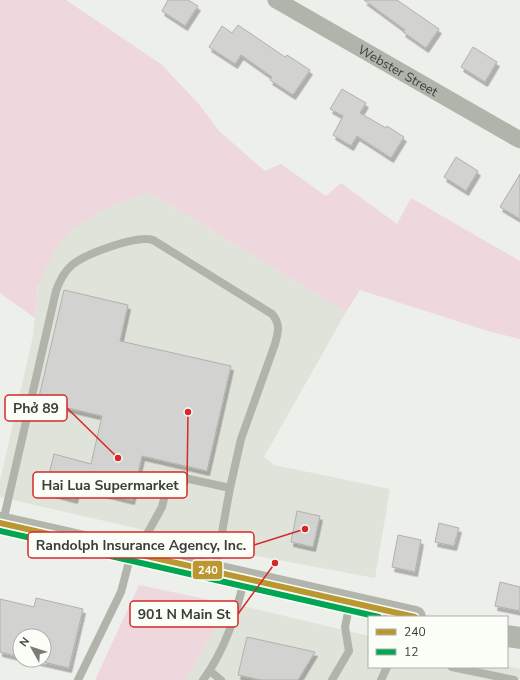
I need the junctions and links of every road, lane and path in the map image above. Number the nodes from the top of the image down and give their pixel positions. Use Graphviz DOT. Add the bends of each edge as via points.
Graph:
graph roads {
  1 [pos="276,0"];
  2 [pos="520,140"];
  3 [pos="230,488"];
  4 [pos="1,524"];
  5 [pos="137,554"];
  6 [pos="215,572"];
  7 [pos="244,579"];
  8 [pos="350,602"];
  9 [pos="410,616"];
  10 [pos="508,636"];
  11 [pos="520,638"];
  12 [pos="387,668"];
  13 [pos="457,668"];
  14 [pos="210,671"];
  15 [pos="78,680"];
  16 [pos="203,680"];
  17 [pos="221,680"];
  18 [pos="332,680"];
  19 [pos="381,680"];
  20 [pos="514,680"];
  1 -- 2 [label="street, Webster Street"];
  3 -- 4 [label="lane" via="241,439 278,334 278,322 272,314 153,240 143,239 89,254 72,266 59,282"];
  3 -- 5 [label="lane" via="180,477 172,478 168,483 162,507"];
  3 -- 6 [label="lane"];
  4 -- 5 [label="main road"];
  5 -- 6 [label="main road"];
  5 -- 15 [label="lane"];
  6 -- 7 [label="main road"];
  7 -- 8 [label="main road"];
  7 -- 14 [label="lane" via="231,628"];
  8 -- 9 [label="main road"];
  8 -- 18 [label="lane" via="345,627 349,651"];
  10 -- 11 [label="main road"];
  12 -- 19 [label="lane"];
  13 -- 20 [label="lane"];
  14 -- 16 [label="lane"];
  14 -- 17 [label="lane"];
}
